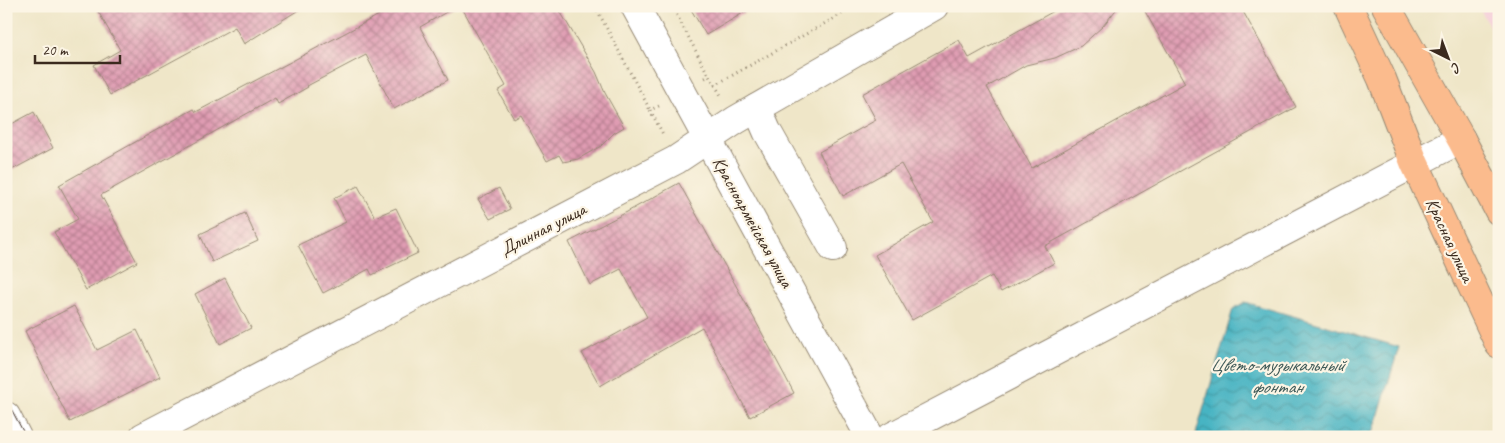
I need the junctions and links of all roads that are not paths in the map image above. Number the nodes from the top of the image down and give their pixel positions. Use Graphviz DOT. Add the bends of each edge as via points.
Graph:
graph roads {
  1 [pos="635,6"];
  2 [pos="934,6"];
  3 [pos="1348,6"];
  4 [pos="1386,6"];
  5 [pos="757,108"];
  6 [pos="707,139"];
  7 [pos="1462,139"];
  8 [pos="1414,162"];
  9 [pos="1499,211"];
  10 [pos="832,248"];
  11 [pos="1499,344"];
  12 [pos="6,416"];
  13 [pos="17,437"];
  14 [pos="143,437"];
  15 [pos="870,437"];
  16 [pos="891,437"];
  1 -- 6 [label="street, Красноармейская улица"];
  2 -- 5 [label="street, Длинная улица"];
  3 -- 8 [label="main road, Красная улица" via="1382,79"];
  4 -- 7 [label="main road"];
  5 -- 6 [label="street, Длинная улица"];
  5 -- 10 [label="street"];
  6 -- 14 [label="street, Длинная улица" via="676,160"];
  6 -- 15 [label="street, Красноармейская улица"];
  7 -- 8 [label="street"];
  7 -- 9 [label="main road"];
  8 -- 11 [label="main road, Красная улица"];
  8 -- 16 [label="street"];
  12 -- 13 [label="street"];
}
